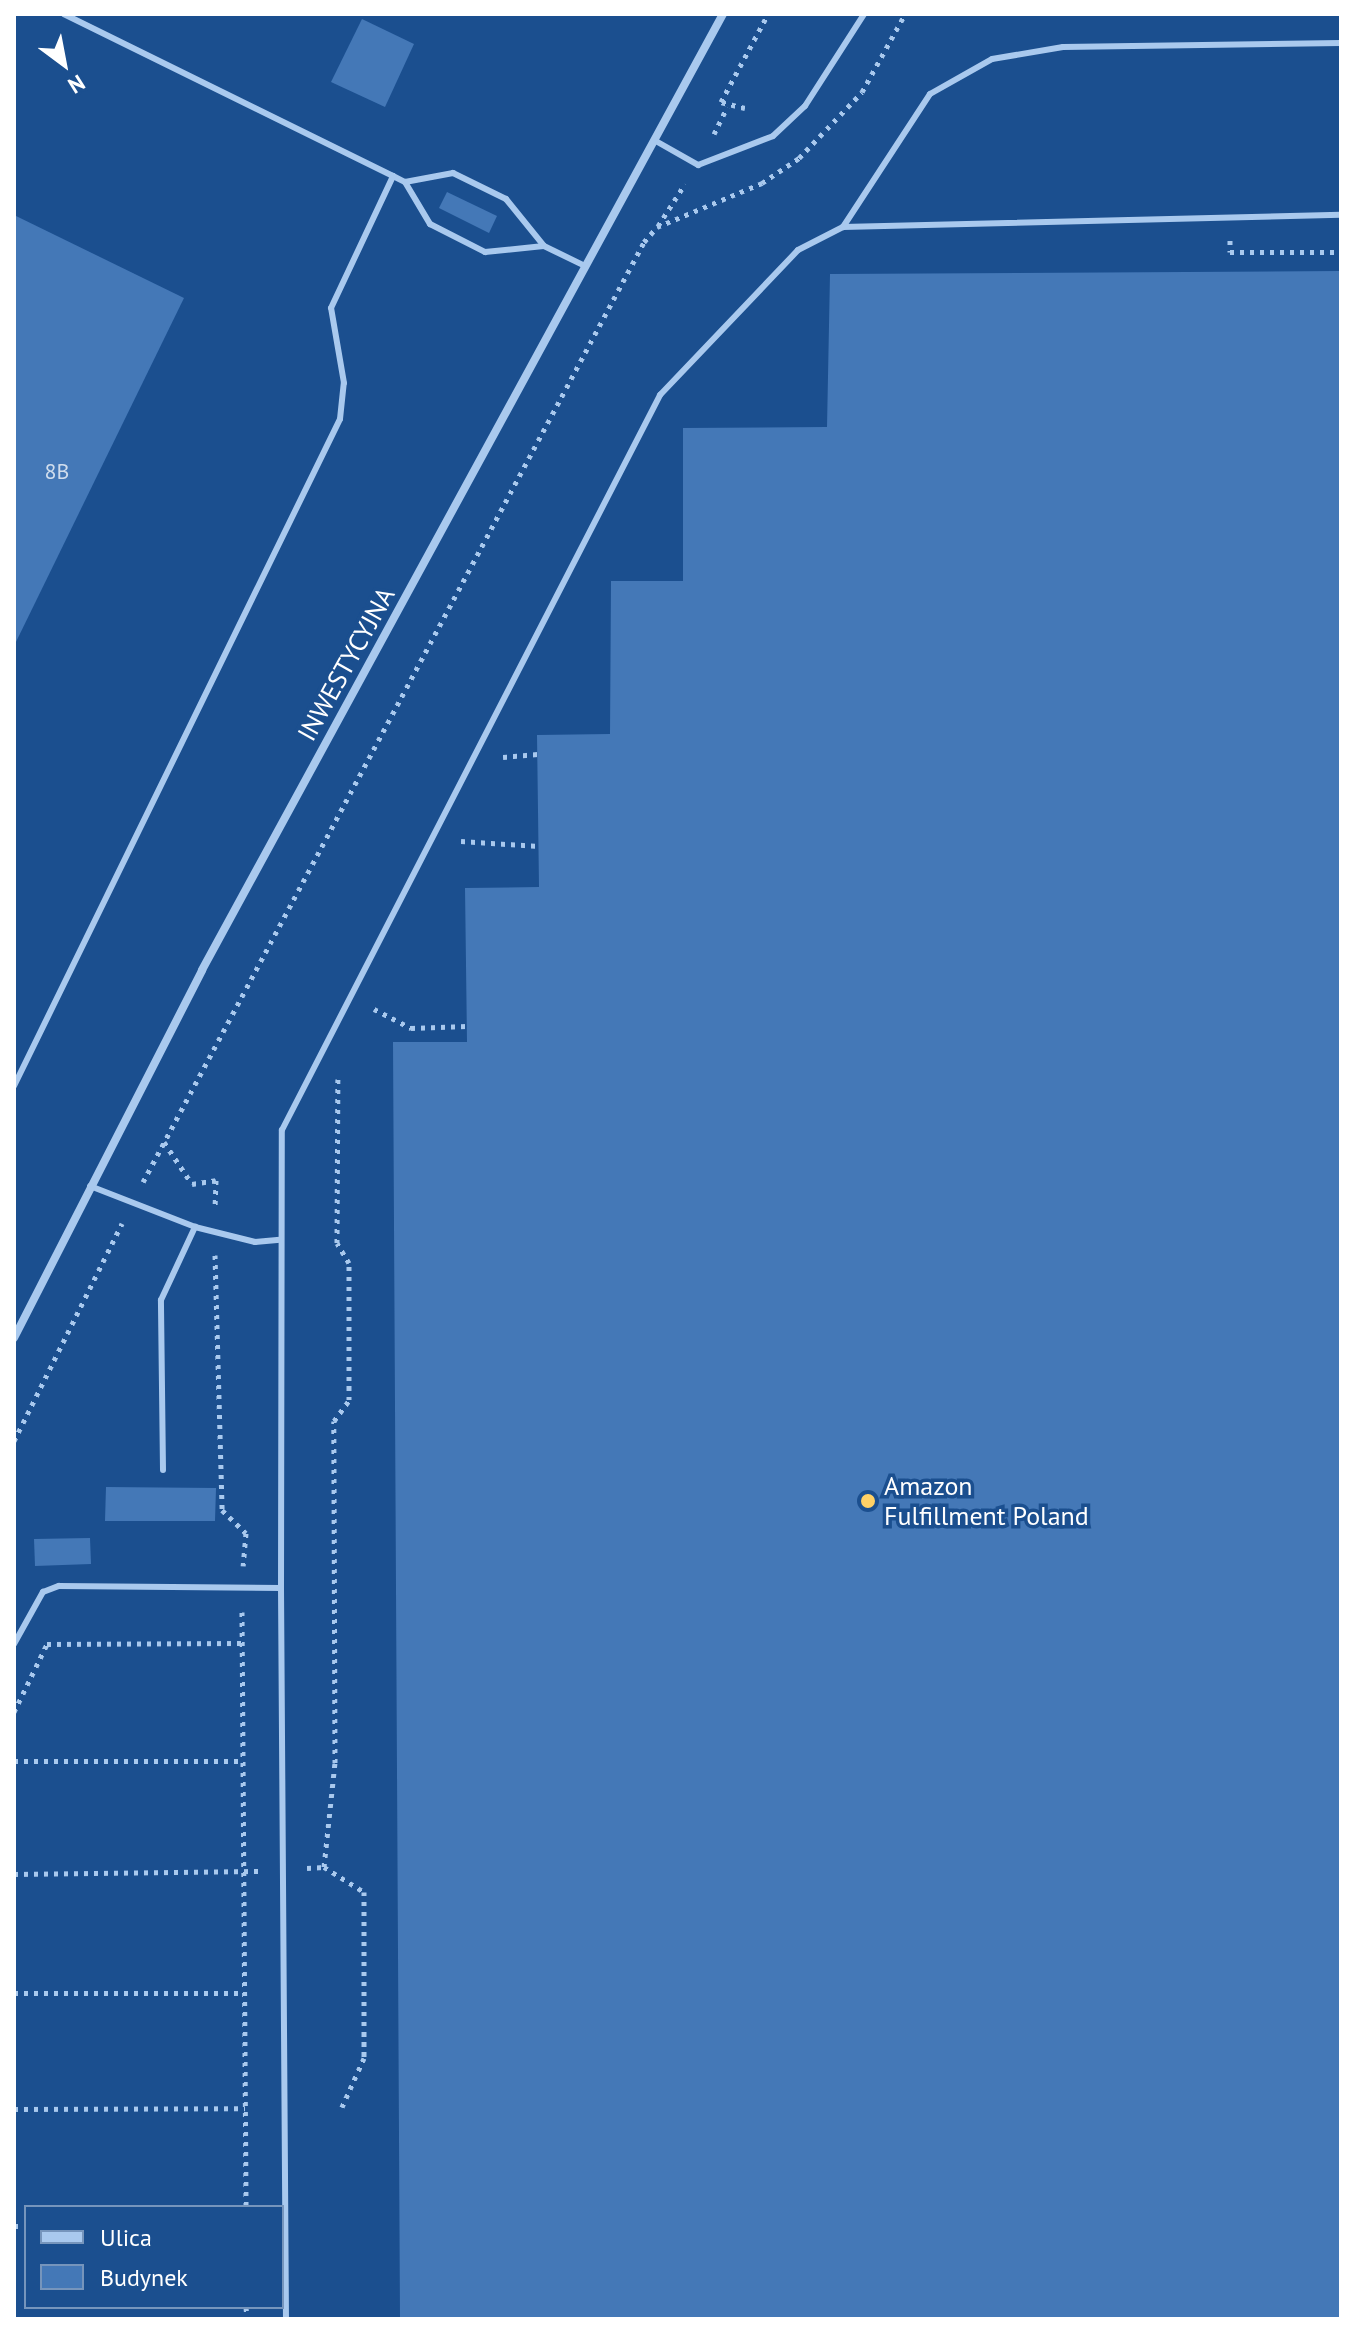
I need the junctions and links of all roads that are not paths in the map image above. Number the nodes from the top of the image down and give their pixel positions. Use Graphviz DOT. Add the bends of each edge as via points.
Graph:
graph roads {
  1 [pos="64,14"];
  2 [pos="723,14"];
  3 [pos="864,14"];
  4 [pos="1341,43"];
  5 [pos="654,140"];
  6 [pos="393,176"];
  7 [pos="405,182"];
  8 [pos="1341,215"];
  9 [pos="843,227"];
  10 [pos="544,246"];
  11 [pos="585,266"];
  12 [pos="14,1086"];
  13 [pos="90,1186"];
  14 [pos="195,1227"];
  15 [pos="280,1240"];
  16 [pos="14,1338"];
  17 [pos="163,1470"];
  18 [pos="281,1588"];
  19 [pos="14,1644"];
  20 [pos="286,2319"];
  1 -- 6 [label="lane"];
  2 -- 5 [label="street, INWESTYCYJNA"];
  3 -- 5 [label="lane" via="805,106 773,136 698,165"];
  4 -- 9 [label="lane" via="1063,47 992,59 930,94"];
  5 -- 11 [label="street, INWESTYCYJNA"];
  6 -- 7 [label="lane"];
  6 -- 12 [label="lane" via="331,308 344,383 340,419"];
  7 -- 10 [label="lane" via="453,173 506,199"];
  7 -- 10 [label="lane" via="430,224 485,252"];
  8 -- 9 [label="lane"];
  9 -- 15 [label="lane" via="798,250 660,395 282,1130"];
  10 -- 11 [label="lane"];
  11 -- 13 [label="street, INWESTYCYJNA"];
  13 -- 14 [label="lane" via="130,1207"];
  13 -- 16 [label="street, INWESTYCYJNA"];
  14 -- 15 [label="lane" via="255,1242"];
  14 -- 17 [label="lane" via="161,1300"];
  15 -- 18 [label="lane"];
  18 -- 19 [label="lane" via="59,1586 43,1592"];
  18 -- 20 [label="lane"];
}
